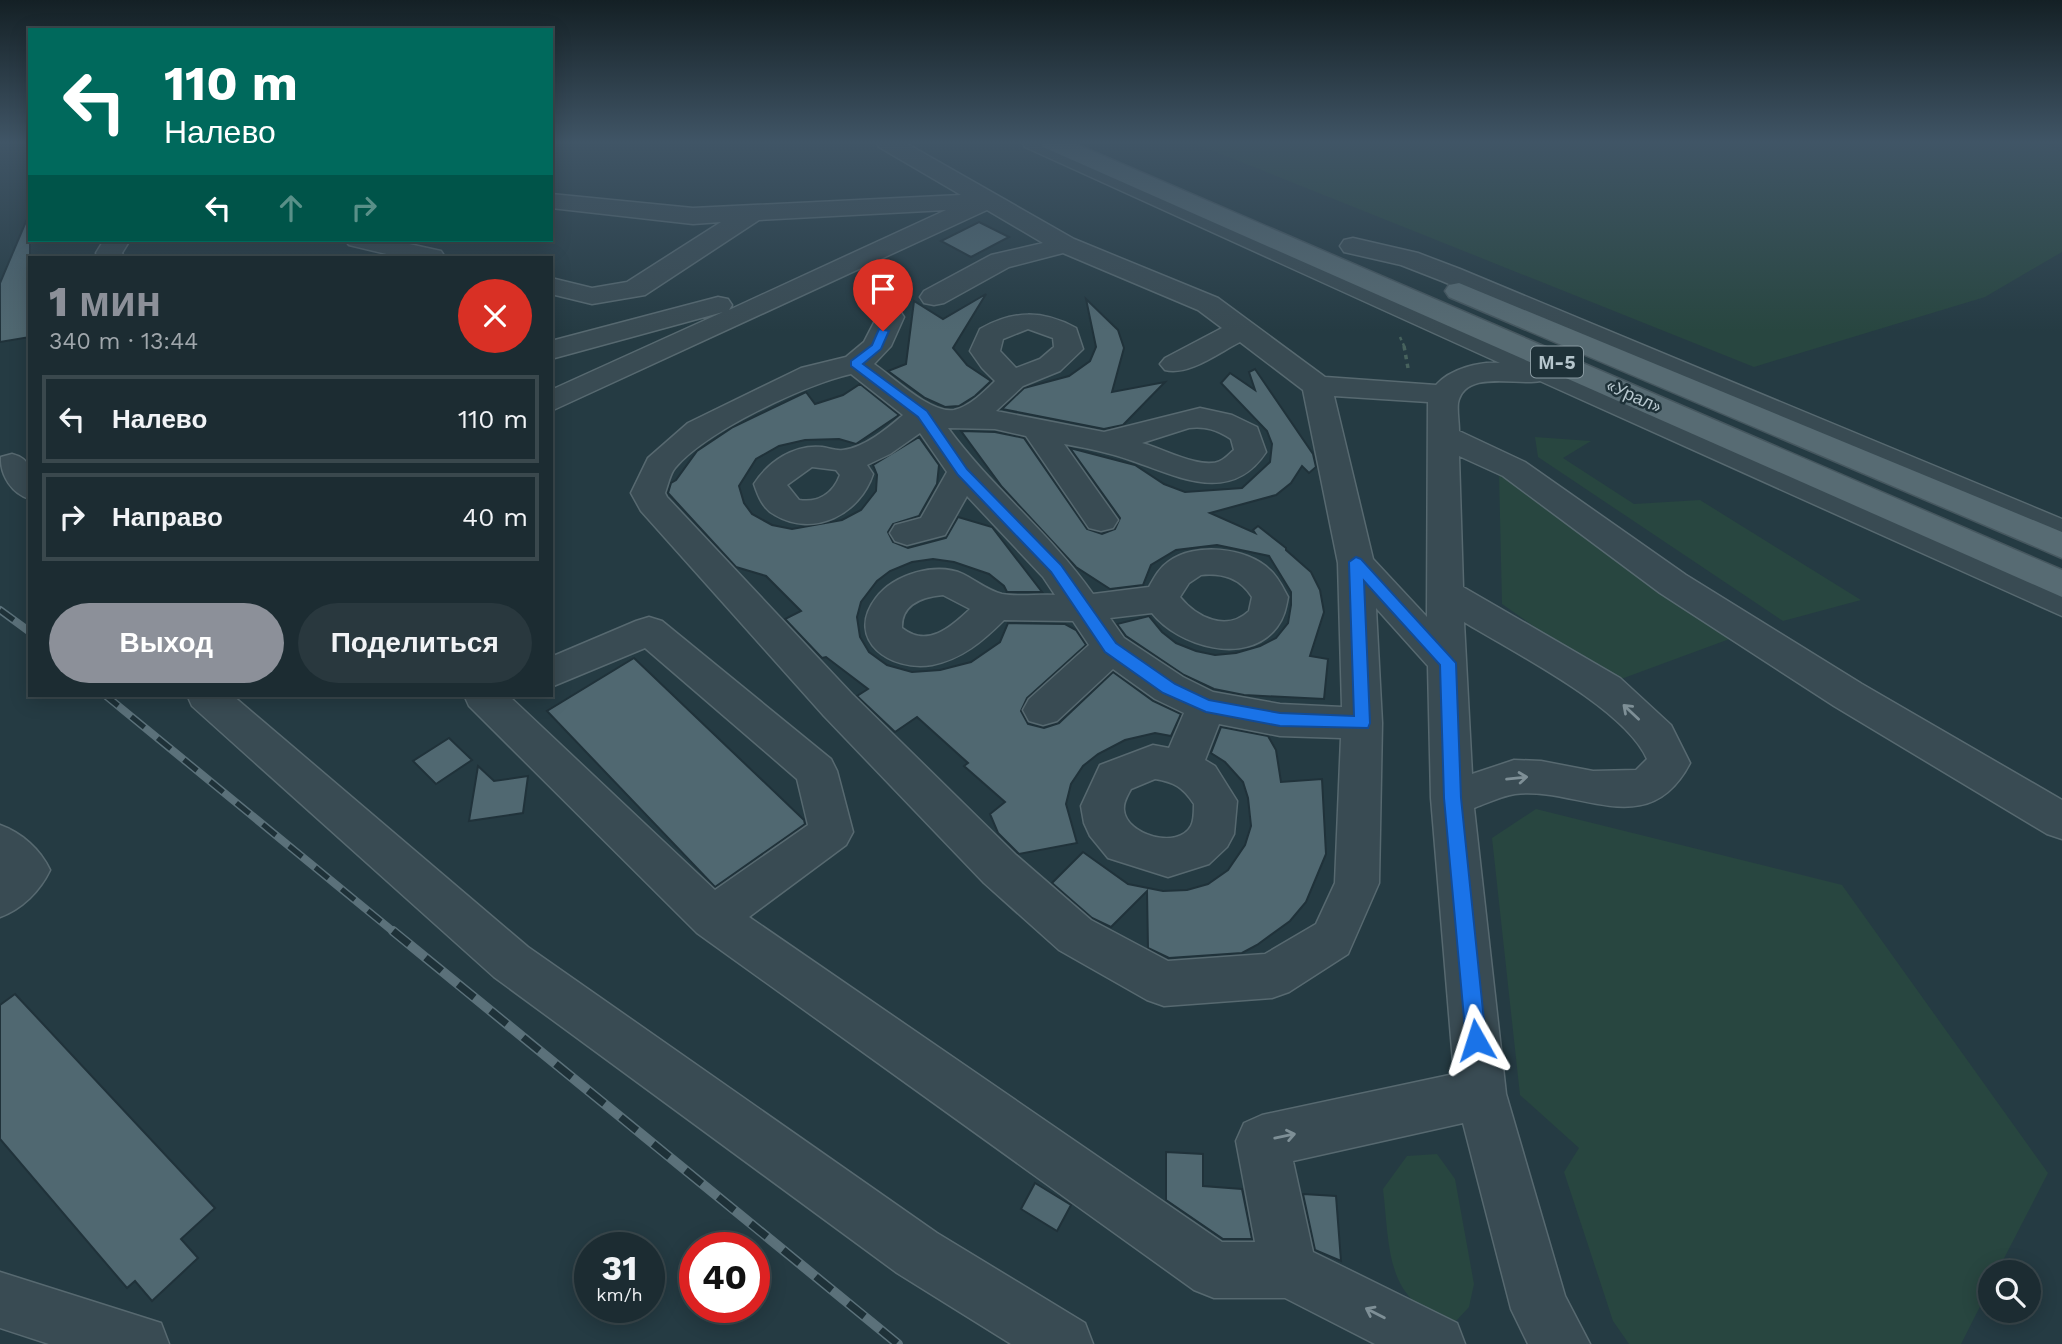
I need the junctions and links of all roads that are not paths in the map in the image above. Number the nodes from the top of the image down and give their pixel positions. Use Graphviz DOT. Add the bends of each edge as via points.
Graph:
graph roads {
  1 [pos="586,205"];
  2 [pos="914,205"];
  3 [pos="979,205"];
  4 [pos="994,205"];
  5 [pos="1172,205"];
  6 [pos="1194,205"];
  7 [pos="753,213"];
  8 [pos="1340,240"];
  9 [pos="367,242"];
  10 [pos="1065,245"];
  11 [pos="428,256"];
  12 [pos="820,278"];
  13 [pos="553,286"];
  14 [pos="1362,290"];
  15 [pos="934,297"];
  16 [pos="890,317"];
  17 [pos="1242,329"];
  18 [pos="553,349"];
  19 [pos="856,364"];
  20 [pos="1175,364"];
  21 [pos="1012,380"];
  22 [pos="1568,383"];
  23 [pos="1317,386"];
  24 [pos="553,401"];
  25 [pos="922,414"];
  26 [pos="1440,415"];
  27 [pos="958,420"];
  28 [pos="1038,430"];
  29 [pos="1104,442"];
  30 [pos="846,461"];
  31 [pos="962,472"];
  32 [pos="1101,520"];
  33 [pos="2062,532"];
  34 [pos="907,533"];
  35 [pos="2062,546"];
  36 [pos="1356,562"];
  37 [pos="2062,584"];
  38 [pos="1445,593"];
  39 [pos="1161,599"];
  40 [pos="2062,603"];
  41 [pos="995,607"];
  42 [pos="1083,608"];
  43 [pos="1111,648"];
  44 [pos="1448,663"];
  45 [pos="553,672"];
  46 [pos="208,697"];
  47 [pos="491,697"];
  48 [pos="1206,706"];
  49 [pos="1043,710"];
  50 [pos="1362,723"];
  51 [pos="1182,767"];
  52 [pos="1452,798"];
  53 [pos="2062,821"];
  54 [pos="0,844"];
  55 [pos="0,897"];
  56 [pos="713,918"];
  57 [pos="1481,1094"];
  58 [pos="1289,1270"];
  59 [pos="0,1300"];
  60 [pos="140,1344"];
  61 [pos="1064,1344"];
  62 [pos="1436,1344"];
  63 [pos="1561,1344"];
  1 -- 7 [label="street" via="693,216"];
  2 -- 7 [label="street"];
  3 -- 12 [label="street"];
  4 -- 10 [label="street"];
  5 -- 14 [label="street"];
  6 -- 37 [label="main road, «Урал» / М-5"];
  7 -- 13 [label="street" via="635,289 592,296"];
  8 -- 33 [label="street" via="1451,275"];
  8 -- 35 [label="main road, «Урал» / М-5"];
  9 -- 11 [label="street"];
  10 -- 15 [label="street" via="1000,261"];
  10 -- 17 [label="street" via="1208,304"];
  12 -- 18 [label="street"];
  12 -- 24 [label="street"];
  14 -- 22 [label="street"];
  14 -- 26 [label="street" via="1422,325 1437,354"];
  16 -- 19 [label="street" via="877,346"];
  17 -- 20 [label="street"];
  17 -- 23 [label="street"];
  19 -- 25 [label="street"];
  19 -- 50 [label="street" via="812,374 699,430 659,465 648,492 653,503 838,705 1000,869 1075,935 1164,984 1272,976 1332,939 1357,883"];
  21 -- 27 [label="street" via="982,408"];
  22 -- 26 [label="street" via="1513,371 1471,375 1448,390"];
  22 -- 40 [label="street"];
  23 -- 26 [label="street"];
  23 -- 36 [label="street"];
  25 -- 27 [label="street"];
  25 -- 30 [label="street" via="902,435"];
  25 -- 31 [label="street"];
  26 -- 38 [label="street"];
  26 -- 53 [label="street" via="1673,584 1848,695"];
  27 -- 28 [label="street" via="995,420"];
  28 -- 29 [label="street"];
  28 -- 32 [label="street"];
  31 -- 34 [label="street" via="933,527"];
  31 -- 42 [label="street" via="1056,568"];
  36 -- 44 [label="street"];
  36 -- 50 [label="street"];
  38 -- 44 [label="street"];
  52 -- 38 [label="street, one-way" via="1514,777 1593,788 1646,787 1669,763 1657,736 1606,689"];
  39 -- 42 [label="street"];
  41 -- 42 [label="street"];
  42 -- 43 [label="street"];
  43 -- 48 [label="street" via="1169,688"];
  43 -- 49 [label="street"];
  44 -- 52 [label="street"];
  45 -- 56 [label="street" via="649,631 816,771 831,832"];
  46 -- 61 [label="street" via="512,962 917,1254"];
  47 -- 56 [label="street"];
  48 -- 50 [label="street" via="1280,720"];
  48 -- 51 [label="street"];
  52 -- 57 [label="street"];
  54 -- 55 [label="street" via="27,870"];
  56 -- 58 [label="street" via="1214,1270"];
  58 -- 57 [label="street, one-way" via="1262,1141"];
  57 -- 63 [label="street" via="1540,1309"];
  62 -- 58 [label="street, one-way"];
  59 -- 60 [label="street"];
}
